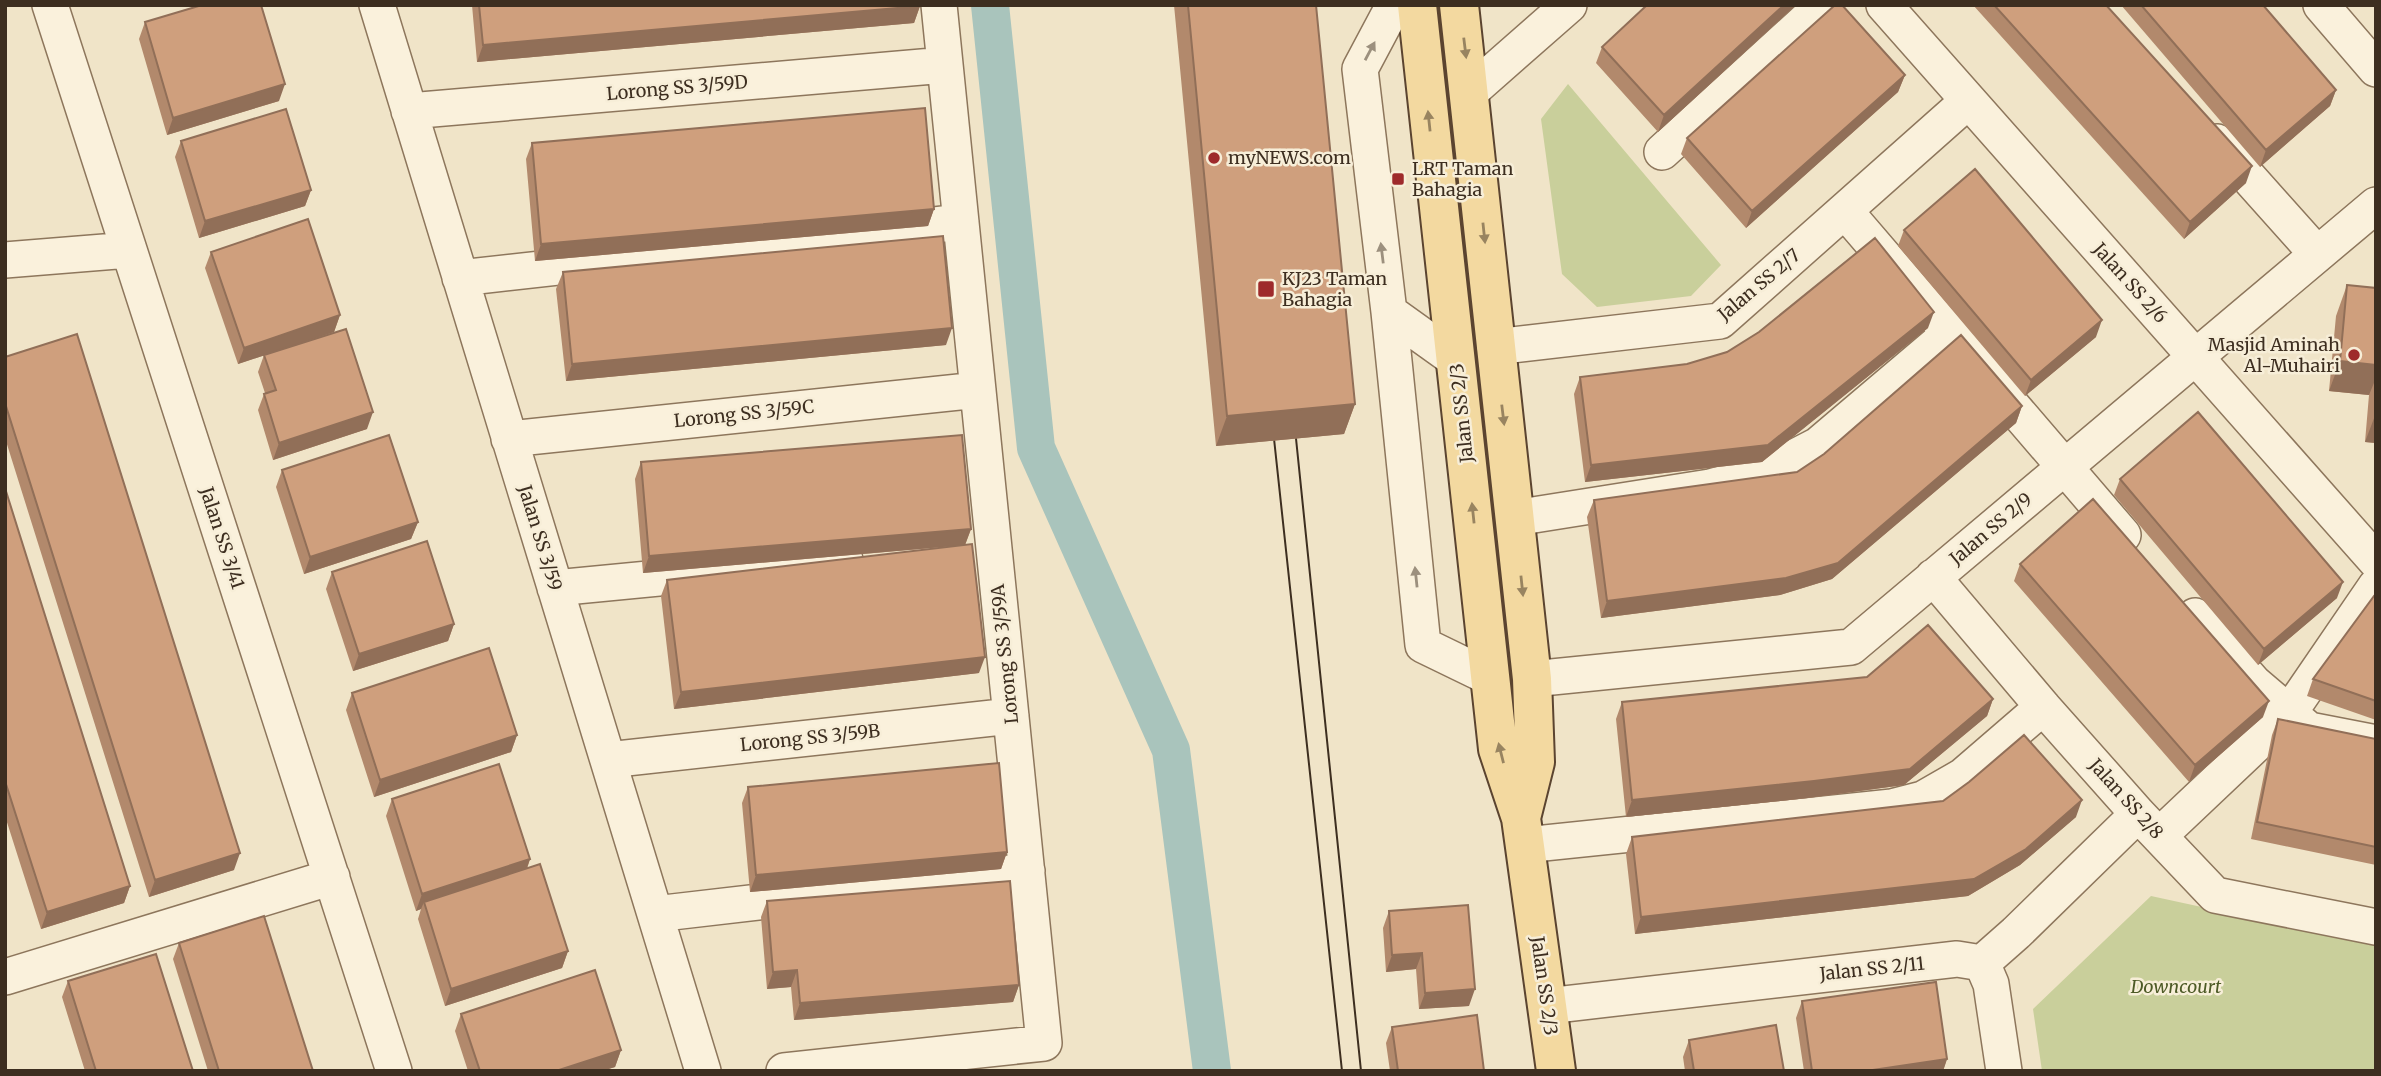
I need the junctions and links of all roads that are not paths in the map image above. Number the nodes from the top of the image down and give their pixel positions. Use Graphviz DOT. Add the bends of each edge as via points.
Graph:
graph roads {
  1 [pos="50,5"];
  2 [pos="377,5"];
  3 [pos="939,5"];
  4 [pos="1394,5"];
  5 [pos="1417,5"];
  6 [pos="1460,5"];
  7 [pos="1569,5"];
  8 [pos="1823,5"];
  9 [pos="1884,5"];
  10 [pos="2321,5"];
  11 [pos="945,65"];
  12 [pos="2376,69"];
  13 [pos="1470,92"];
  14 [pos="1968,101"];
  15 [pos="409,111"];
  16 [pos="2197,119"];
  17 [pos="1662,152"];
  18 [pos="2376,205"];
  19 [pos="1845,211"];
  20 [pos="961,222"];
  21 [pos="129,250"];
  22 [pos="2317,254"];
  23 [pos="5,260"];
  24 [pos="460,278"];
  25 [pos="1389,312"];
  26 [pos="1949,334"];
  27 [pos="1495,347"];
  28 [pos="2196,357"];
  29 [pos="1456,360"];
  30 [pos="978,390"];
  31 [pos="509,439"];
  32 [pos="2063,468"];
  33 [pos="1514,518"];
  34 [pos="870,557"];
  35 [pos="2145,561"];
  36 [pos="2376,561"];
  37 [pos="1933,577"];
  38 [pos="2376,586"];
  39 [pos="555,588"];
  40 [pos="2172,591"];
  41 [pos="1491,678"];
  42 [pos="1532,679"];
  43 [pos="2043,707"];
  44 [pos="2289,713"];
  45 [pos="1011,716"];
  46 [pos="2376,743"];
  47 [pos="608,760"];
  48 [pos="2149,825"];
  49 [pos="1523,831"];
  50 [pos="1027,872"];
  51 [pos="332,877"];
  52 [pos="655,914"];
  53 [pos="2376,927"];
  54 [pos="1982,963"];
  55 [pos="5,977"];
  56 [pos="1547,1006"];
  57 [pos="394,1071"];
  58 [pos="703,1071"];
  59 [pos="784,1071"];
  60 [pos="1556,1071"];
  61 [pos="2004,1071"];
  1 -- 21 [label="street, Jalan SS 3/41"];
  2 -- 15 [label="street, Jalan SS 3/59"];
  3 -- 11 [label="street, Lorong SS 3/59A"];
  25 -- 4 [label="street, one-way" via="1360,69"];
  29 -- 5 [label="main road, Jalan SS 2/3, one-way"];
  6 -- 13 [label="main road, Jalan SS 2/3, one-way"];
  7 -- 13 [label="street"];
  8 -- 17 [label="street"];
  9 -- 14 [label="street, Jalan SS 2/6"];
  10 -- 12 [label="street"];
  11 -- 15 [label="street, Lorong SS 3/59D"];
  11 -- 20 [label="street, Lorong SS 3/59A"];
  13 -- 27 [label="main road, Jalan SS 2/3, one-way"];
  14 -- 19 [label="street, Jalan SS 2/7"];
  14 -- 28 [label="street, Jalan SS 2/6"];
  15 -- 24 [label="street, Jalan SS 3/59"];
  16 -- 22 [label="street"];
  18 -- 22 [label="street, Jalan SS 2/9"];
  19 -- 26 [label="street"];
  19 -- 27 [label="street, Jalan SS 2/7" via="1720,321"];
  20 -- 24 [label="street"];
  20 -- 30 [label="street, Lorong SS 3/59A"];
  21 -- 23 [label="street"];
  21 -- 51 [label="street, Jalan SS 3/41"];
  22 -- 28 [label="street, Jalan SS 2/9"];
  24 -- 31 [label="street, Jalan SS 3/59"];
  25 -- 29 [label="street"];
  41 -- 25 [label="street, one-way" via="1423,645"];
  26 -- 32 [label="street"];
  26 -- 33 [label="street" via="1818,444 1770,470 1710,487"];
  27 -- 33 [label="main road, Jalan SS 2/3, one-way"];
  28 -- 32 [label="street, Jalan SS 2/9"];
  28 -- 36 [label="street, Jalan SS 2/6"];
  41 -- 29 [label="main road, Jalan SS 2/3, one-way"];
  30 -- 31 [label="street, Lorong SS 3/59C"];
  30 -- 45 [label="street, Lorong SS 3/59A" via="980,547"];
  31 -- 39 [label="street, Jalan SS 3/59"];
  32 -- 35 [label="street"];
  32 -- 37 [label="street, Jalan SS 2/9"];
  33 -- 42 [label="main road, Jalan SS 2/3, one-way"];
  34 -- 39 [label="street"];
  37 -- 42 [label="street, Jalan SS 2/9" via="1851,647"];
  37 -- 43 [label="street, Jalan SS 2/8"];
  38 -- 44 [label="street"];
  39 -- 47 [label="street, Jalan SS 3/59"];
  40 -- 44 [label="street" via="2255,683"];
  49 -- 41 [label="main road, Jalan SS 2/3, one-way" via="1499,749"];
  42 -- 49 [label="main road, Jalan SS 2/3" via="1535,762"];
  43 -- 48 [label="street, Jalan SS 2/8"];
  43 -- 49 [label="street" via="1963,776 1923,799 1892,807"];
  44 -- 46 [label="street" via="2309,730"];
  44 -- 48 [label="street"];
  45 -- 47 [label="street, Lorong SS 3/59B"];
  45 -- 50 [label="street, Lorong SS 3/59A"];
  47 -- 52 [label="street, Jalan SS 3/59"];
  48 -- 53 [label="street, Jalan SS 2/8" via="2216,895"];
  48 -- 54 [label="street"];
  49 -- 56 [label="main road, Jalan SS 2/3"];
  50 -- 52 [label="street"];
  50 -- 59 [label="street, Lorong SS 3/59A" via="1044,1043"];
  51 -- 55 [label="street"];
  51 -- 57 [label="street, Jalan SS 3/41"];
  52 -- 58 [label="street, Jalan SS 3/59"];
  54 -- 56 [label="street, Jalan SS 2/11" via="1957,959"];
  54 -- 61 [label="street" via="1990,984"];
  56 -- 60 [label="main road, Jalan SS 2/3"];
}
